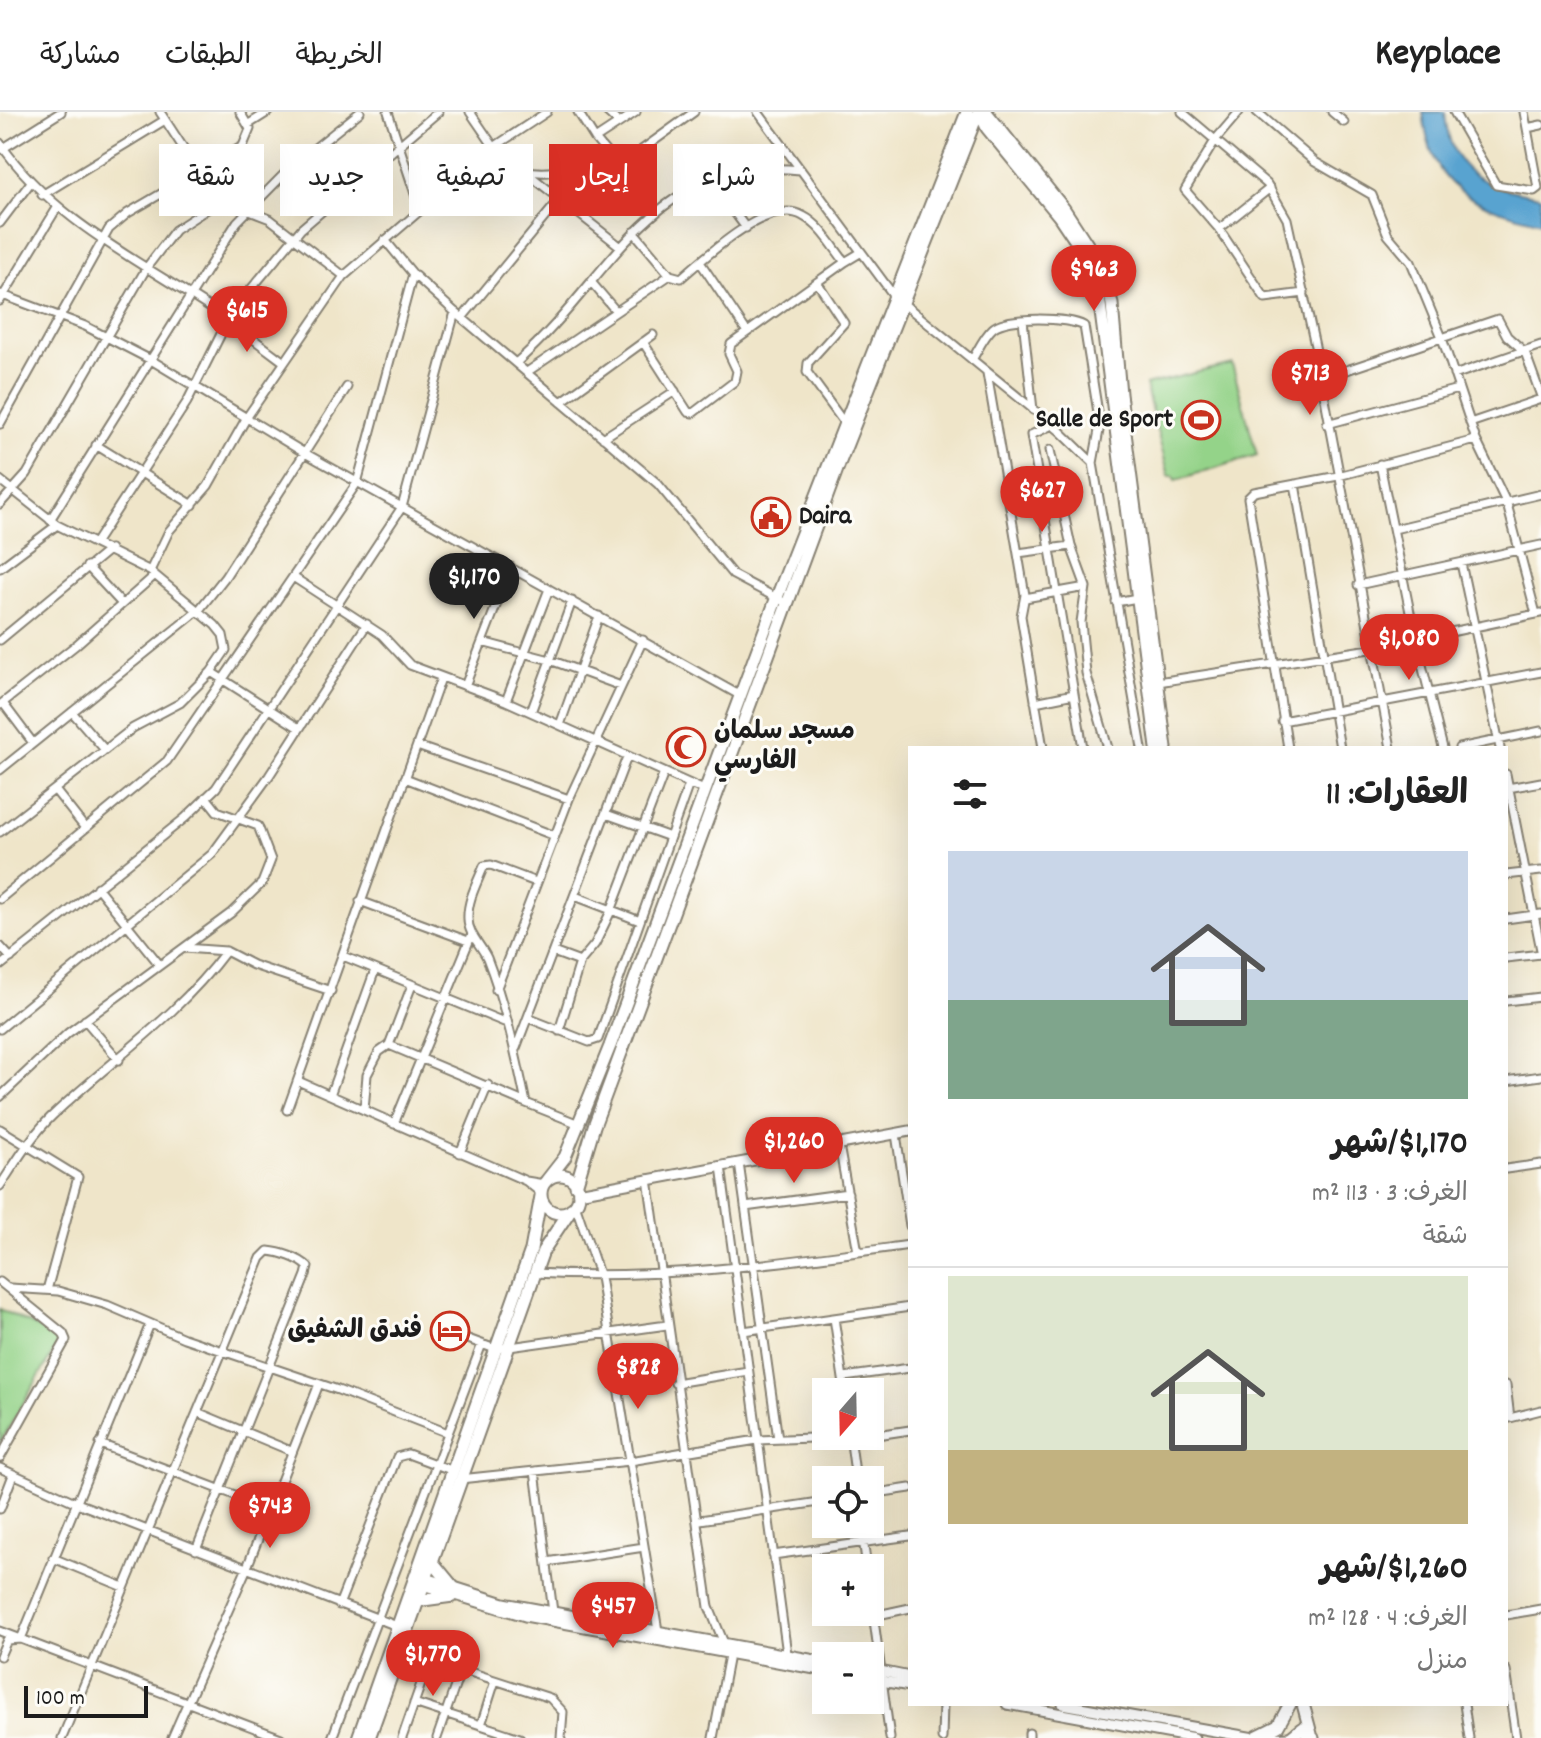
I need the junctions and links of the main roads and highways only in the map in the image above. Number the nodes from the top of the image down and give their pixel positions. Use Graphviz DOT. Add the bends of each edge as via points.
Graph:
graph roads {
  1 [pos="978,112"];
  2 [pos="1049,196"];
  3 [pos="898,300"];
  4 [pos="783,601"];
  5 [pos="1157,746"];
  6 [pos="1166,746"];
  7 [pos="543,1188"];
  8 [pos="575,1198"];
  9 [pos="501,1349"];
  10 [pos="455,1475"];
  11 [pos="431,1560"];
  12 [pos="418,1580"];
  13 [pos="416,1601"];
  14 [pos="1289,1706"];
  15 [pos="1290,1706"];
  16 [pos="1304,1706"];
  17 [pos="1312,1736"];
  18 [pos="1290,1737"];
  19 [pos="358,1738"];
  20 [pos="369,1738"];
  21 [pos="1254,1738"];
  1 -- 2 [label="main road"];
  1 -- 3 [label="main road"];
  2 -- 5 [label="main road" via="1097,281"];
  2 -- 6 [label="main road" via="1100,259 1108,284"];
  3 -- 4 [label="main road"];
  3 -- 4 [label="main road" via="845,424"];
  4 -- 7 [label="main road" via="741,696 579,1124"];
  4 -- 8 [label="main road" via="717,797 594,1126"];
  7 -- 8 [label="main road" via="561,1175"];
  7 -- 8 [label="main road" via="552,1211"];
  7 -- 9 [label="main road" via="531,1250"];
  8 -- 9 [label="main road" via="547,1243"];
  9 -- 10 [label="main road"];
  10 -- 11 [label="main road"];
  10 -- 12 [label="main road"];
  11 -- 12 [label="main road"];
  11 -- 13 [label="main road" via="454,1592"];
  12 -- 13 [label="main road"];
  12 -- 19 [label="main road"];
  13 -- 20 [label="main road"];
  14 -- 21 [label="main road" via="1278,1726"];
  15 -- 18 [label="main road"];
  16 -- 17 [label="main road"];
  17 -- 18 [label="main road" via="1301,1729"];
}
